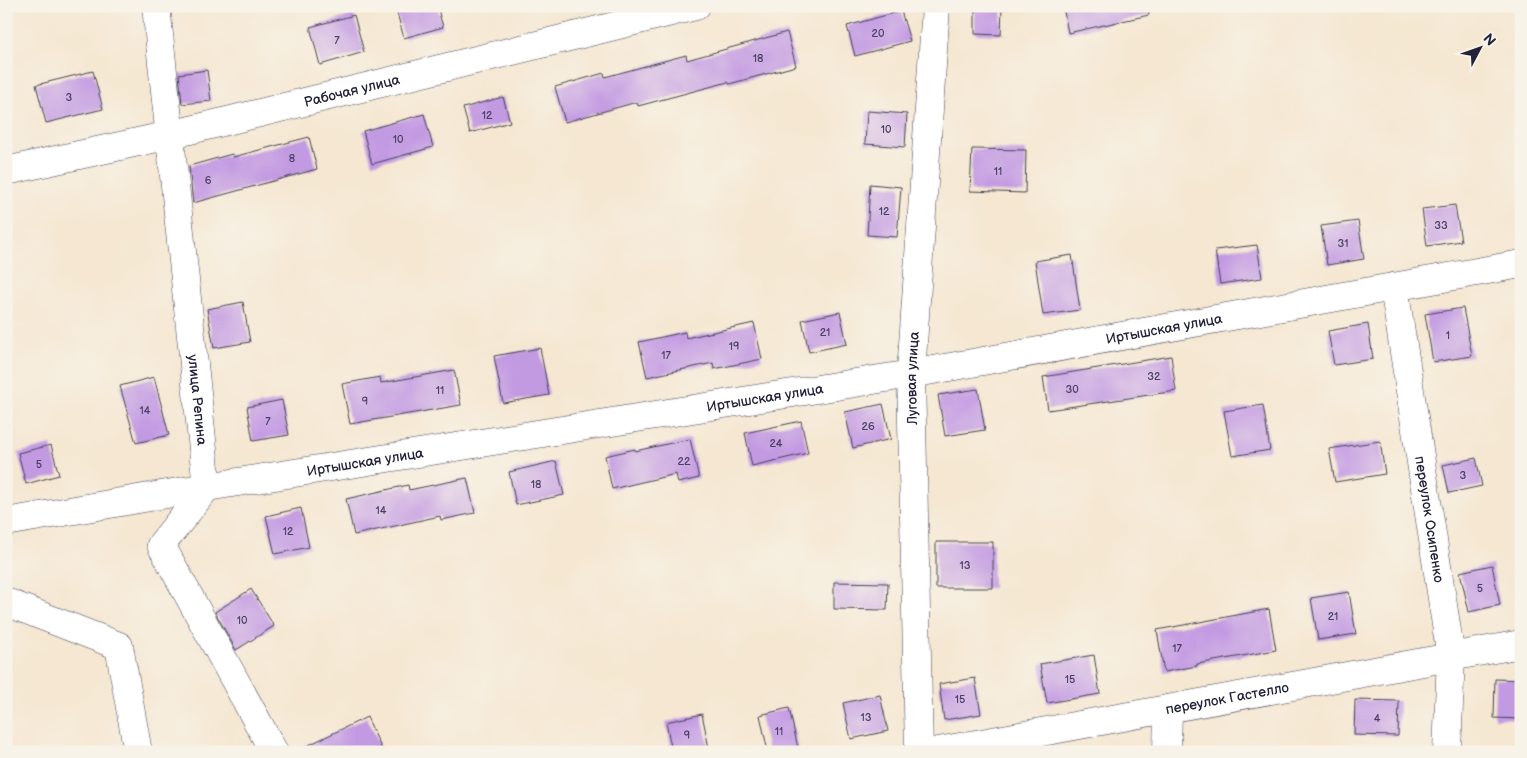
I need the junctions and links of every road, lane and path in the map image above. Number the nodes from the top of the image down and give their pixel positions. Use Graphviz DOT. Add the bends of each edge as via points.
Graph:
graph roads {
  1 [pos="156,6"];
  2 [pos="696,6"];
  3 [pos="936,6"];
  4 [pos="170,135"];
  5 [pos="6,171"];
  6 [pos="1521,264"];
  7 [pos="1394,287"];
  8 [pos="911,374"];
  9 [pos="207,487"];
  10 [pos="6,522"];
  11 [pos="6,602"];
  12 [pos="1521,644"];
  13 [pos="1451,657"];
  14 [pos="1168,709"];
  15 [pos="138,752"];
  16 [pos="274,752"];
  17 [pos="919,752"];
  18 [pos="933,752"];
  19 [pos="1167,752"];
  20 [pos="1447,752"];
  1 -- 4 [label="street, улица Репина"];
  2 -- 4 [label="street, Рабочая улица"];
  3 -- 8 [label="street, Луговая улица"];
  4 -- 5 [label="street, Рабочая улица"];
  4 -- 9 [label="street, улица Репина"];
  6 -- 7 [label="street, Иртышская улица"];
  7 -- 8 [label="street, Иртышская улица"];
  7 -- 13 [label="street, переулок Осипенко"];
  8 -- 9 [label="street, Иртышская улица"];
  8 -- 17 [label="street, Луговая улица"];
  9 -- 10 [label="street, Иртышская улица"];
  9 -- 16 [label="street" via="161,545"];
  11 -- 15 [label="street" via="119,646"];
  12 -- 13 [label="street, переулок Гастелло"];
  13 -- 14 [label="street, переулок Гастелло"];
  13 -- 20 [label="street, переулок Осипенко"];
  14 -- 18 [label="street, переулок Гастелло"];
  14 -- 19 [label="street"];
}
